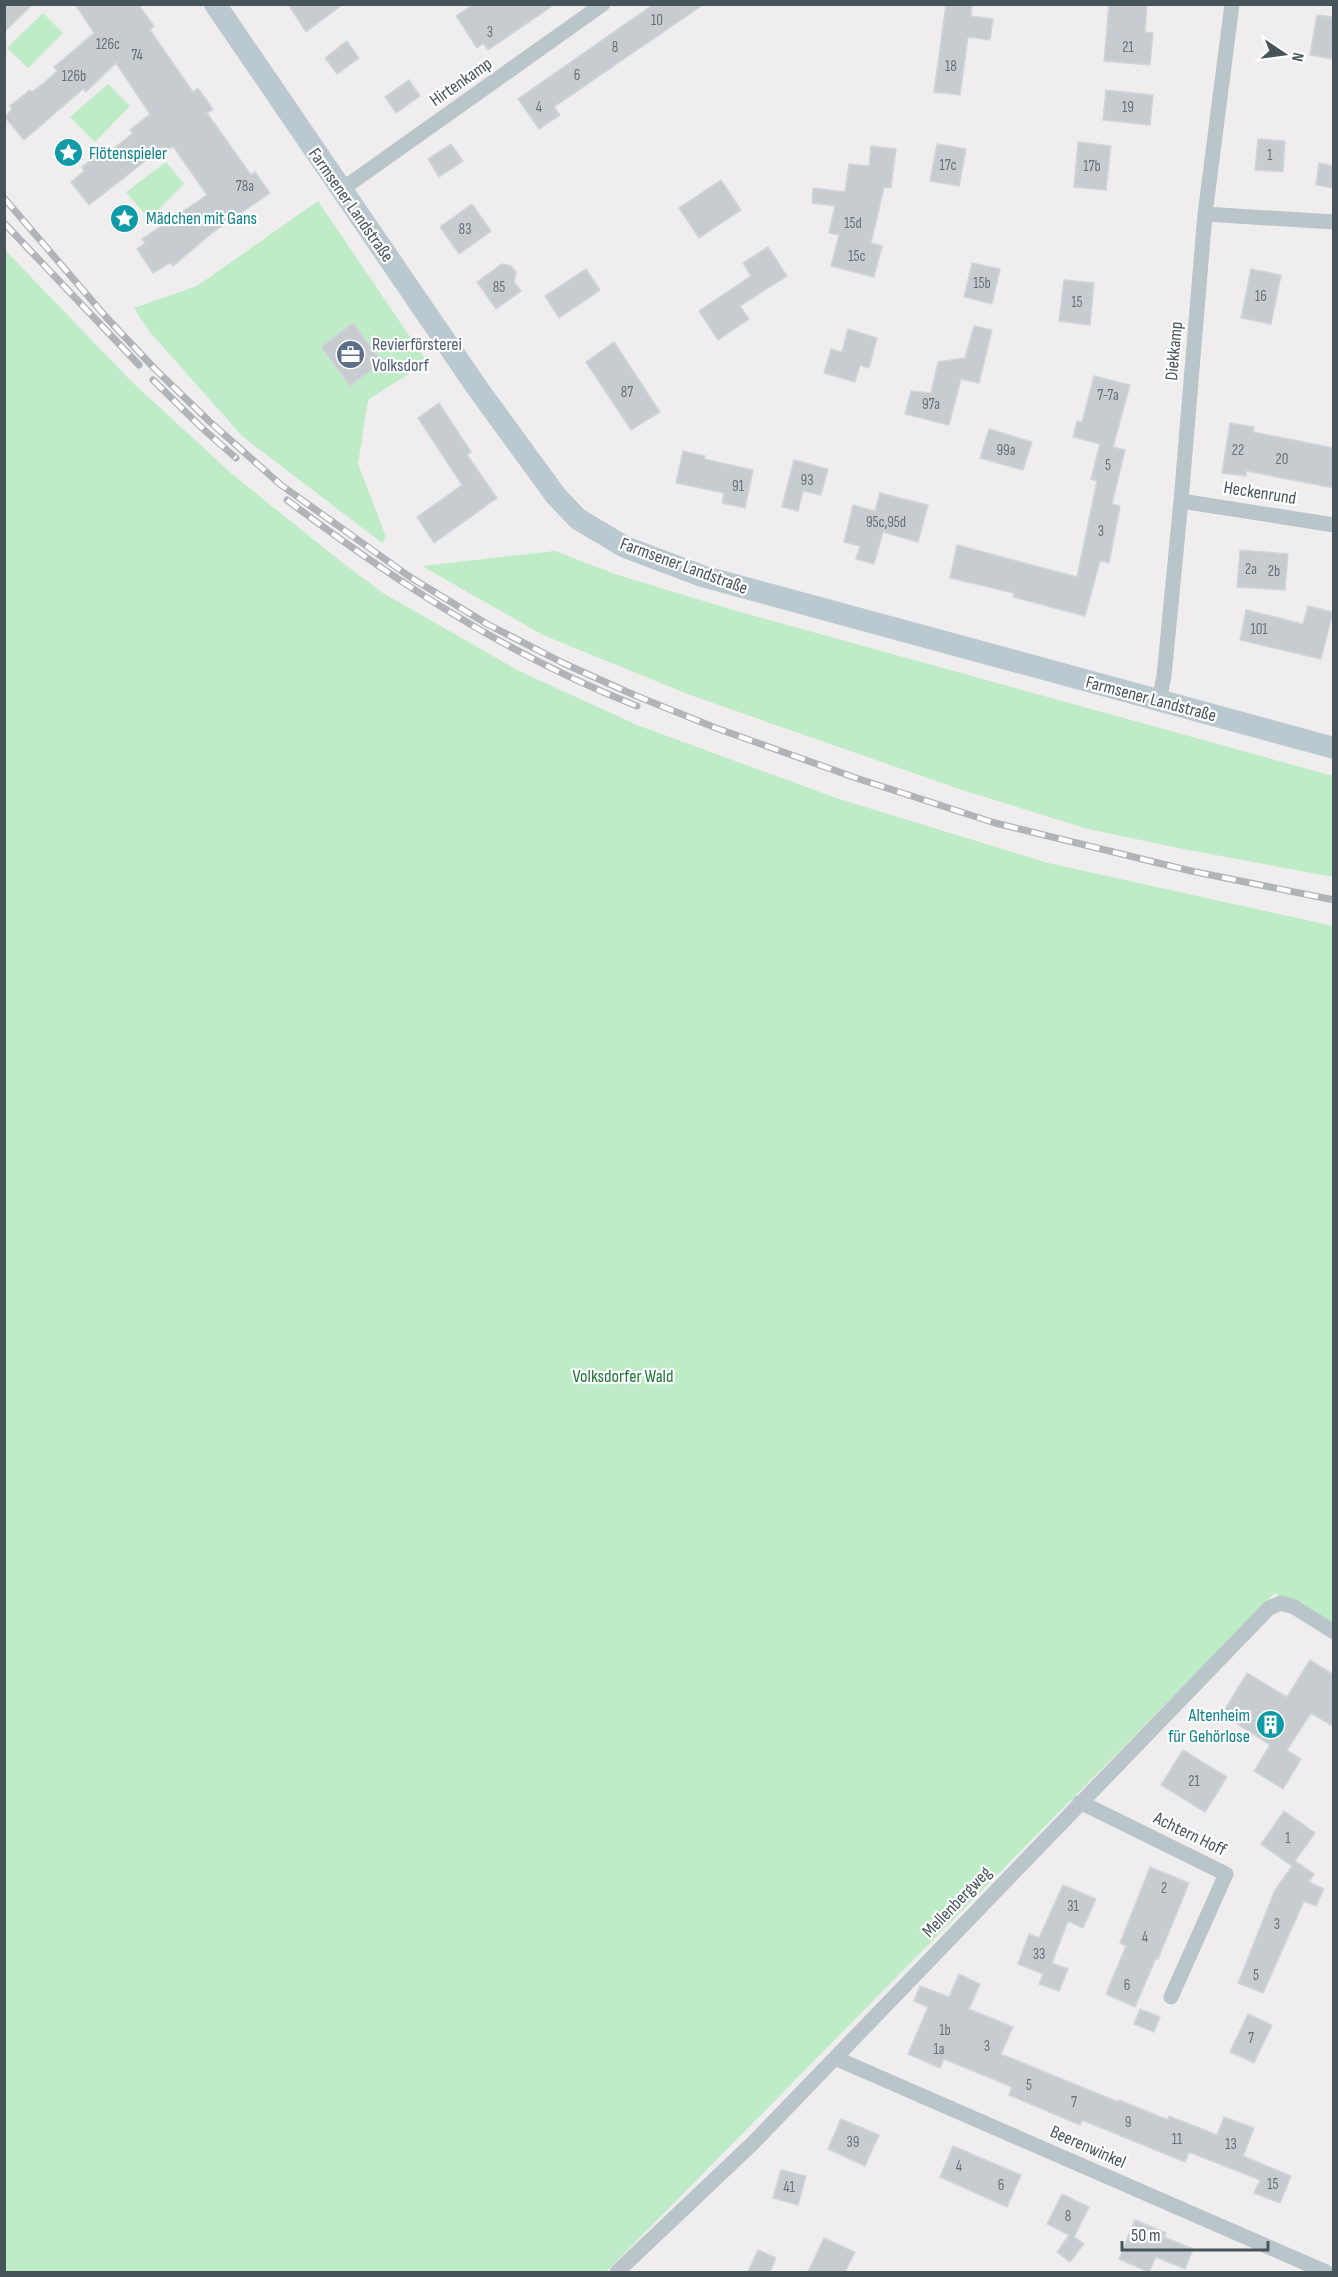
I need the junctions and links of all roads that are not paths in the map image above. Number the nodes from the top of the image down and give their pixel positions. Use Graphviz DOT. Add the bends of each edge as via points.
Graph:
graph roads {
  1 [pos="215,4"];
  2 [pos="603,4"];
  3 [pos="1232,4"];
  4 [pos="340,190"];
  5 [pos="1205,214"];
  6 [pos="1334,222"];
  7 [pos="1181,501"];
  8 [pos="1334,525"];
  9 [pos="1160,701"];
  10 [pos="1334,748"];
  11 [pos="1334,1632"];
  12 [pos="1080,1802"];
  13 [pos="1171,1997"];
  14 [pos="835,2058"];
  15 [pos="617,2272"];
  16 [pos="1326,2272"];
  1 -- 4 [label="main road, Farmsener Landstraße"];
  2 -- 4 [label="street, Hirtenkamp"];
  3 -- 5 [label="street, Diekkamp"];
  4 -- 9 [label="main road, Farmsener Landstraße" via="533,467 567,509 599,533 702,576"];
  5 -- 6 [label="street"];
  5 -- 7 [label="street, Diekkamp"];
  7 -- 8 [label="street, Heckenrund"];
  7 -- 9 [label="street, Diekkamp"];
  9 -- 10 [label="main road, Farmsener Landstraße"];
  11 -- 12 [label="street, Mellenbergweg" via="1294,1607 1281,1603 1269,1608"];
  12 -- 13 [label="street, Achtern Hoff" via="1226,1874"];
  12 -- 14 [label="street, Mellenbergweg"];
  14 -- 15 [label="street, Mellenbergweg" via="753,2143"];
  14 -- 16 [label="street, Beerenwinkel"];
}
